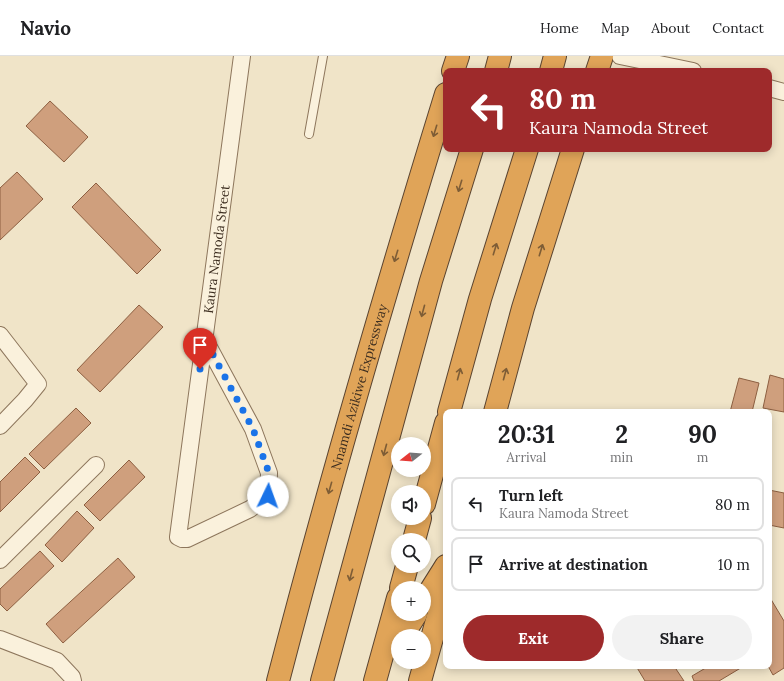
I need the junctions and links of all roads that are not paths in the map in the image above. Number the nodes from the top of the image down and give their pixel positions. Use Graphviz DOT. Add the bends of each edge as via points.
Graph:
graph roads {
  1 [pos="242,56"];
  2 [pos="323,56"];
  3 [pos="458,56"];
  4 [pos="500,56"];
  5 [pos="555,56"];
  6 [pos="602,56"];
  7 [pos="620,56"];
  8 [pos="454,68"];
  9 [pos="497,68"];
  10 [pos="552,68"];
  11 [pos="598,68"];
  12 [pos="678,68"];
  13 [pos="772,89"];
  14 [pos="784,92"];
  15 [pos="443,104"];
  16 [pos="309,134"];
  17 [pos="471,152"];
  18 [pos="526,152"];
  19 [pos="572,152"];
  20 [pos="0,335"];
  21 [pos="204,338"];
  22 [pos="450,409"];
  23 [pos="496,409"];
  24 [pos="0,426"];
  25 [pos="443,434"];
  26 [pos="96,465"];
  27 [pos="429,485"];
  28 [pos="0,560"];
  29 [pos="443,571"];
  30 [pos="431,590"];
  31 [pos="301,592"];
  32 [pos="443,599"];
  33 [pos="392,621"];
  34 [pos="0,639"];
  35 [pos="391,653"];
  36 [pos="376,678"];
  37 [pos="73,681"];
  38 [pos="278,681"];
  39 [pos="292,681"];
  40 [pos="322,681"];
  41 [pos="420,681"];
  1 -- 21 [label="street, Kaura Namoda Street"];
  2 -- 16 [label="lane"];
  3 -- 8 [label="highway"];
  4 -- 9 [label="highway"];
  5 -- 10 [label="highway"];
  6 -- 11 [label="highway"];
  7 -- 12 [label="street"];
  13 -- 14 [label="street"];
  15 -- 31 [label="highway, Nnamdi Azikiwe Expressway, one-way" via="388,281"];
  17 -- 40 [label="highway, one-way" via="431,281"];
  22 -- 18 [label="highway, one-way" via="480,299"];
  23 -- 19 [label="highway, one-way" via="523,308"];
  20 -- 24 [label="street" via="38,384"];
  21 -- 21 [label="street, Kaura Namoda Street" via="253,429 269,473 268,496 250,509 187,539 182,539 178,537"];
  25 -- 27 [label="highway"];
  26 -- 28 [label="street"];
  29 -- 30 [label="highway"];
  31 -- 38 [label="highway, Nnamdi Azikiwe Expressway"];
  31 -- 39 [label="highway"];
  32 -- 41 [label="highway"];
  33 -- 36 [label="highway"];
  34 -- 37 [label="street" via="57,661 72,676"];
  35 -- 36 [label="highway"];
}
